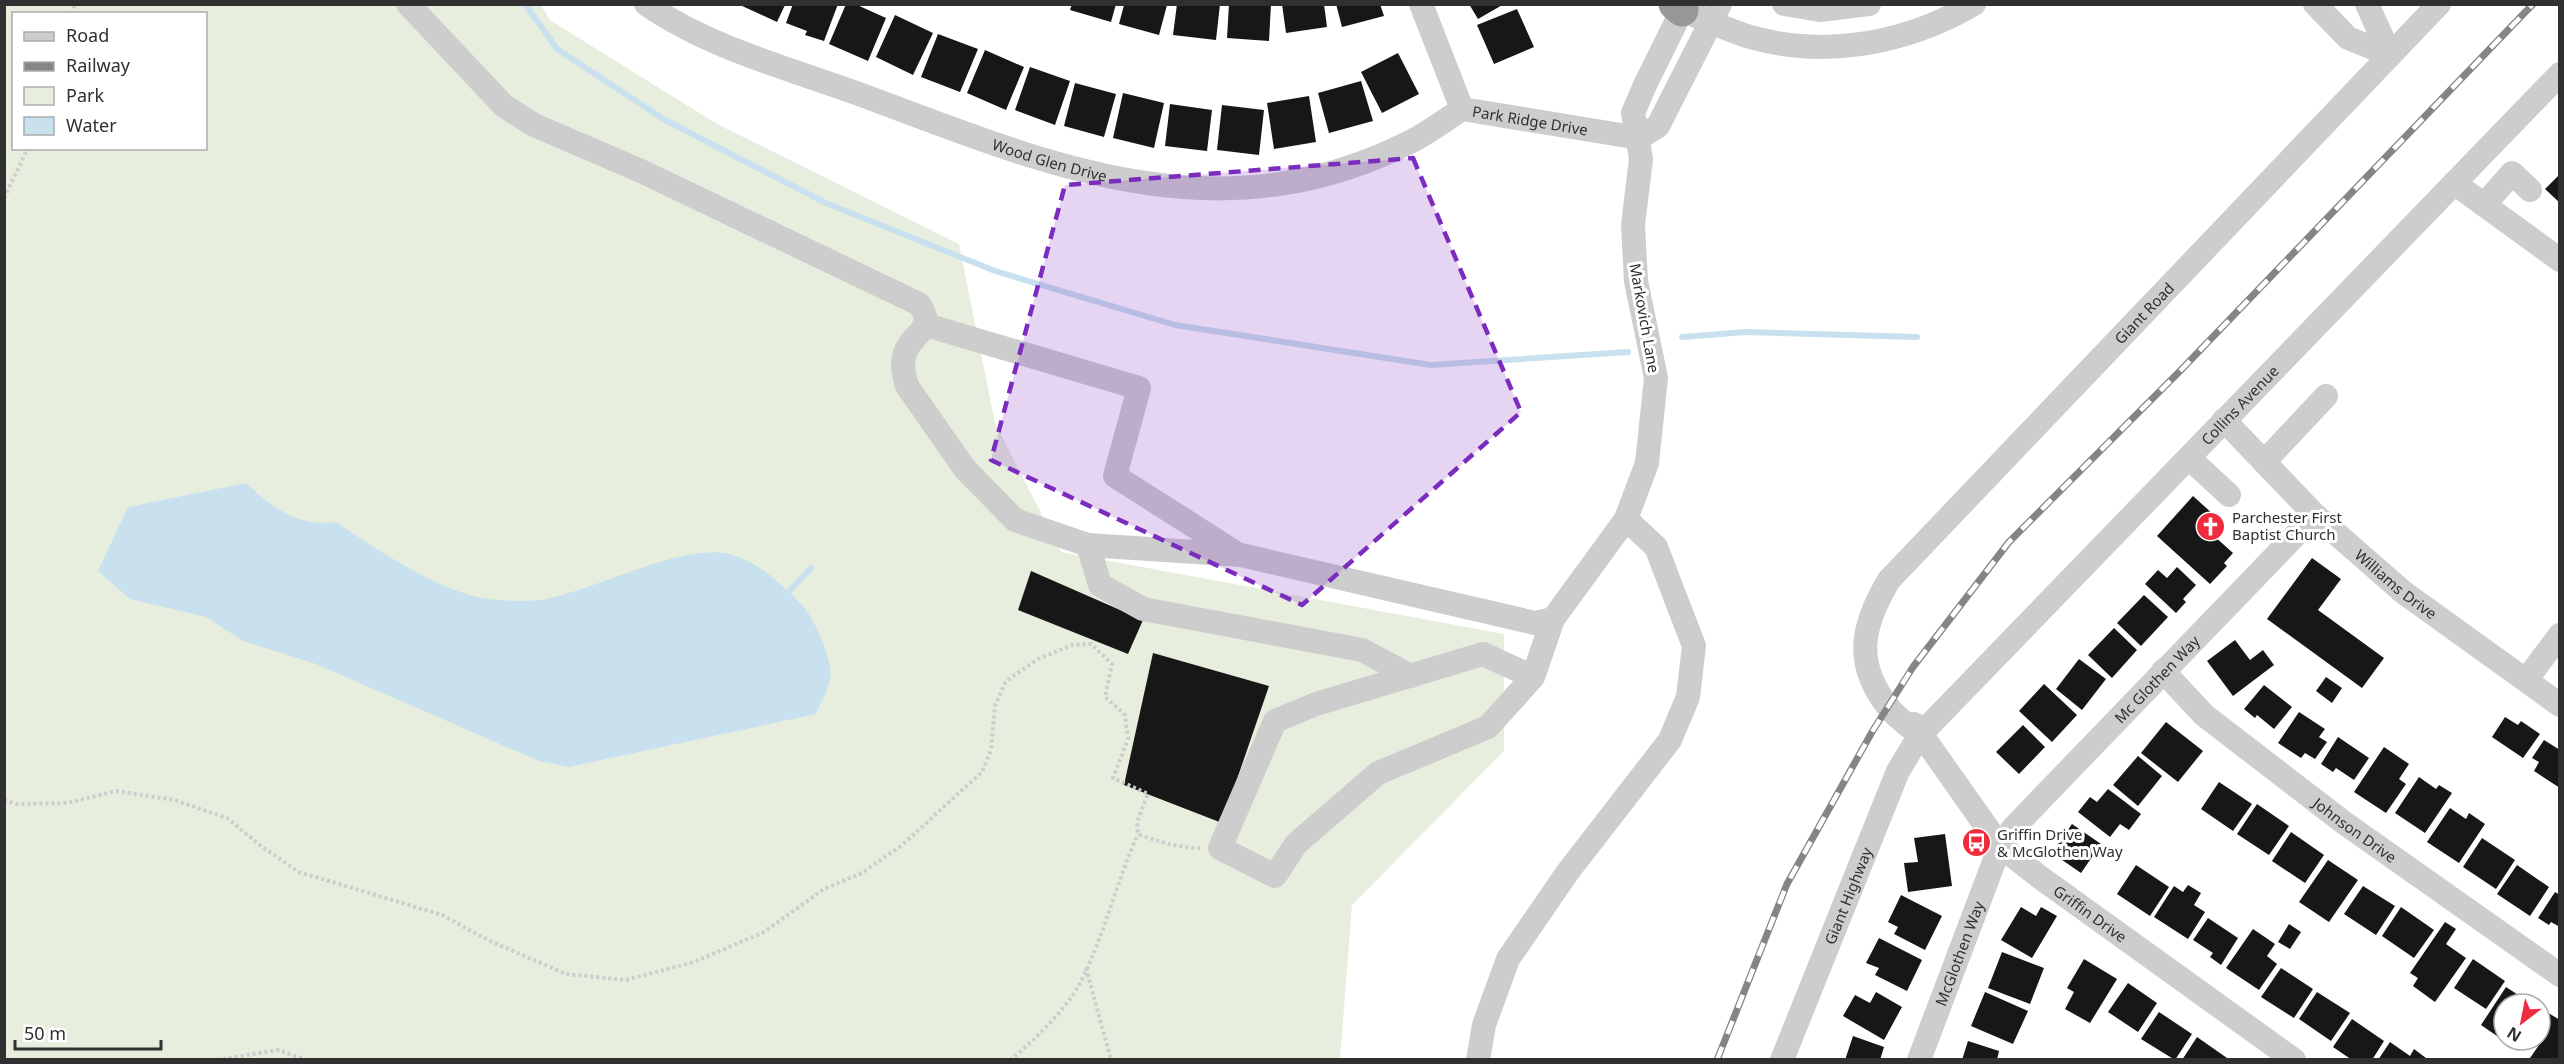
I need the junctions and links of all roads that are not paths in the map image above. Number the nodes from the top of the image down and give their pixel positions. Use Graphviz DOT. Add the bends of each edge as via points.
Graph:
graph roads {
  1 [pos="408,4"];
  2 [pos="646,4"];
  3 [pos="1421,4"];
  4 [pos="1784,4"];
  5 [pos="1869,4"];
  6 [pos="1974,4"];
  7 [pos="2315,4"];
  8 [pos="2367,4"];
  9 [pos="2439,4"];
  10 [pos="1694,9"];
  11 [pos="2390,55"];
  12 [pos="2559,74"];
  13 [pos="1462,110"];
  14 [pos="1639,138"];
  15 [pos="2454,183"];
  16 [pos="2530,190"];
  17 [pos="2484,205"];
  18 [pos="2559,261"];
  19 [pos="926,325"];
  20 [pos="2326,396"];
  21 [pos="2224,420"];
  22 [pos="2189,458"];
  23 [pos="2264,462"];
  24 [pos="2229,495"];
  25 [pos="2315,515"];
  26 [pos="1626,519"];
  27 [pos="1088,545"];
  28 [pos="1241,555"];
  29 [pos="1553,619"];
  30 [pos="2559,634"];
  31 [pos="2163,671"];
  32 [pos="1411,676"];
  33 [pos="1533,677"];
  34 [pos="2526,681"];
  35 [pos="2559,705"];
  36 [pos="1920,735"];
  37 [pos="2000,846"];
  38 [pos="2559,975"];
  39 [pos="1478,1059"];
  40 [pos="1782,1059"];
  41 [pos="1919,1059"];
  42 [pos="2294,1059"];
  1 -- 19 [label="street" via="495,98 524,118 919,304"];
  2 -- 13 [label="street, Wood Glen Drive" via="705,37 1023,155 1127,181 1206,190 1277,186 1340,171 1402,145"];
  3 -- 13 [label="street, Park Ridge Drive"];
  4 -- 5 [label="street" via="1820,10"];
  6 -- 10 [label="street, Markovich Lane" via="1933,26 1890,39 1830,48 1746,36"];
  7 -- 11 [label="street" via="2348,38"];
  8 -- 11 [label="street"];
  9 -- 11 [label="street, Giant Road"];
  10 -- 14 [label="street, Markovich Lane" via="1633,113"];
  11 -- 36 [label="street, Giant Road" via="1889,580 1872,609 1863,651 1871,677 1889,708"];
  12 -- 15 [label="street, Collins Avenue"];
  13 -- 14 [label="street, Park Ridge Drive"];
  14 -- 26 [label="street, Markovich Lane" via="1641,159 1633,243 1636,281 1656,378 1647,463"];
  15 -- 17 [label="street"];
  15 -- 21 [label="street, Collins Avenue"];
  16 -- 17 [label="street" via="2512,173"];
  17 -- 18 [label="street"];
  19 -- 27 [label="street" via="905,353 903,371 907,386 965,469 1015,520"];
  19 -- 28 [label="street" via="1139,388 1115,476"];
  20 -- 23 [label="street"];
  21 -- 22 [label="street, Collins Avenue"];
  21 -- 23 [label="street, Williams Drive"];
  22 -- 24 [label="street"];
  22 -- 36 [label="street, Collins Avenue"];
  23 -- 25 [label="street, Williams Drive"];
  25 -- 31 [label="street, Mc Glothen Way"];
  25 -- 34 [label="street, Williams Drive" via="2403,592"];
  26 -- 29 [label="street, Markovich Lane"];
  26 -- 39 [label="street" via="1656,547 1694,646 1688,697 1671,740 1567,873 1508,959 1484,1025"];
  27 -- 28 [label="street"];
  27 -- 32 [label="street" via="1100,585 1143,609 1362,650"];
  28 -- 29 [label="street" via="1535,623"];
  29 -- 33 [label="street, Markovich Lane"];
  30 -- 34 [label="street"];
  31 -- 37 [label="street, Mc Glothen Way"];
  31 -- 38 [label="street, Johnson Drive" via="2204,715 2334,815"];
  32 -- 33 [label="street" via="1483,654"];
  32 -- 33 [label="street" via="1316,704 1275,721 1220,848 1275,876 1296,844 1378,773 1488,727"];
  34 -- 35 [label="street, Williams Drive"];
  36 -- 37 [label="street, Griffin Drive"];
  36 -- 40 [label="street, Giant Highway" via="1898,771"];
  37 -- 41 [label="street, McGlothen Way"];
  37 -- 42 [label="street, Griffin Drive"];
}
